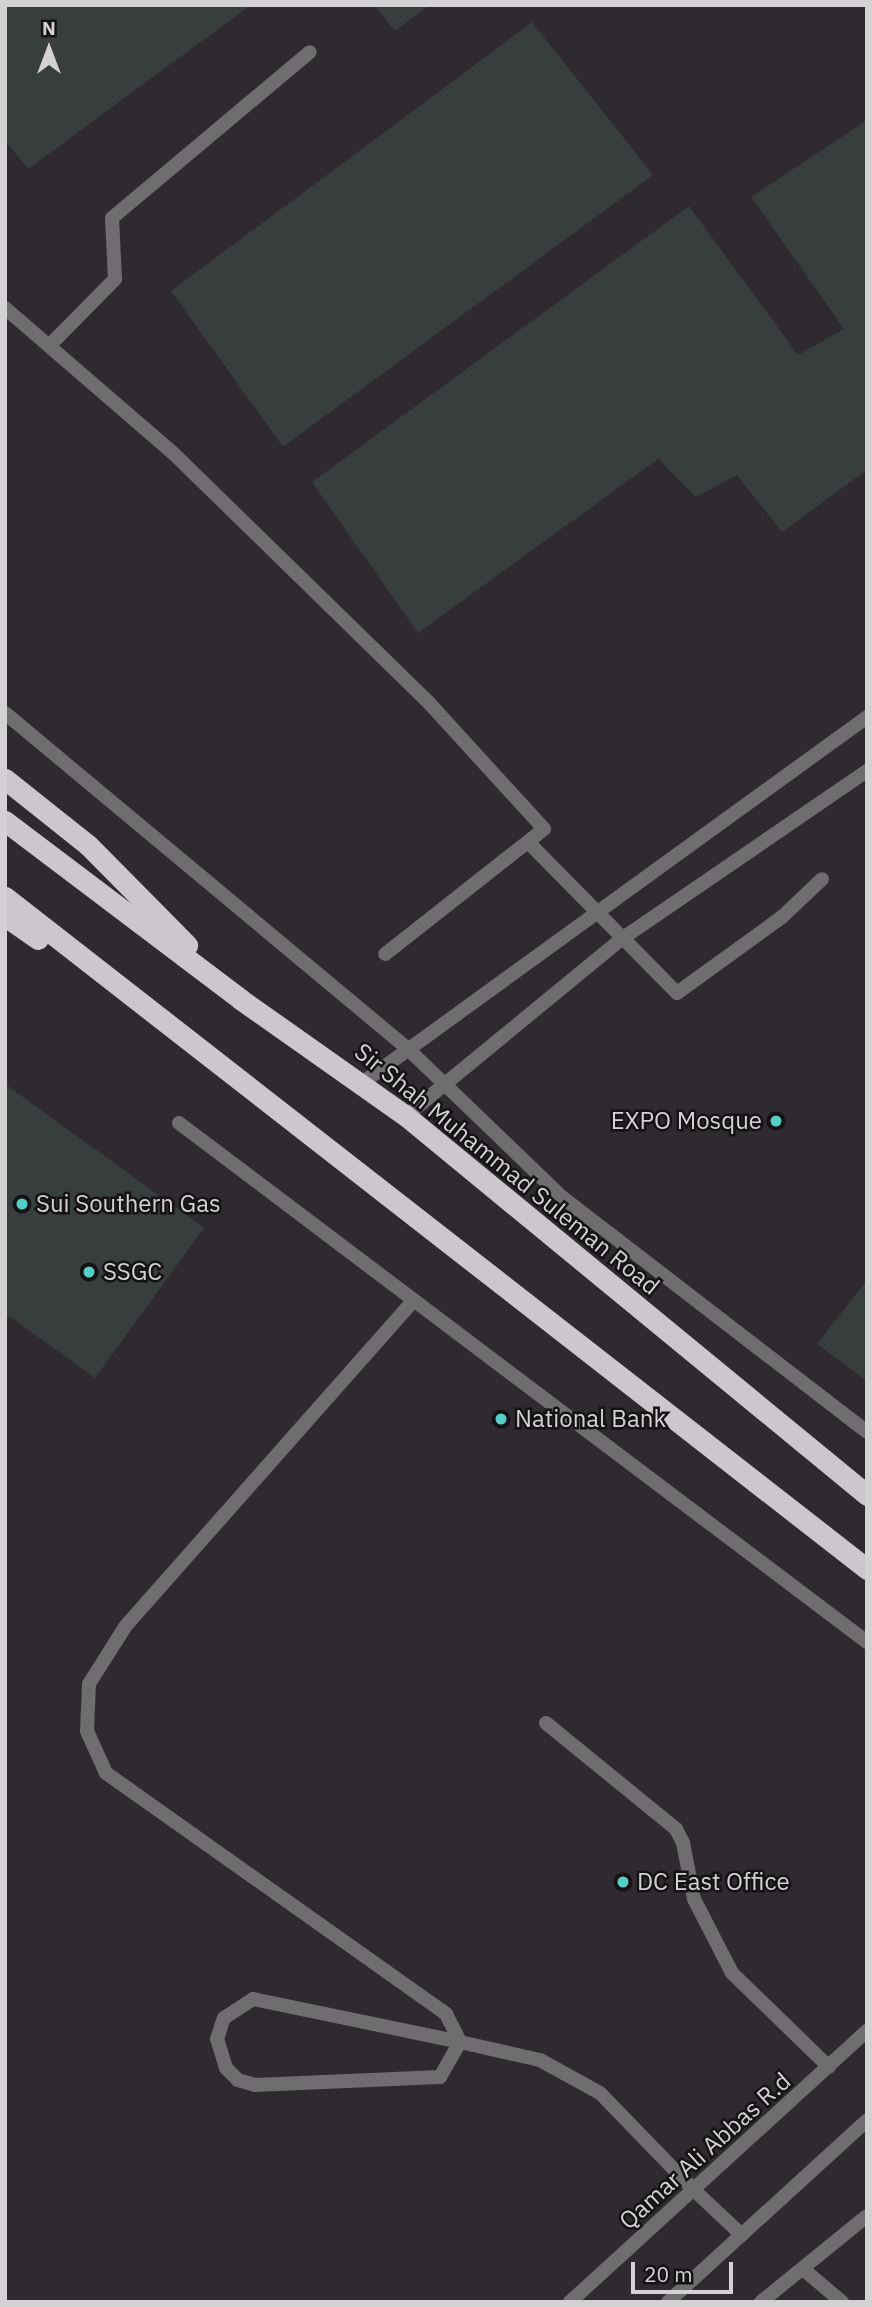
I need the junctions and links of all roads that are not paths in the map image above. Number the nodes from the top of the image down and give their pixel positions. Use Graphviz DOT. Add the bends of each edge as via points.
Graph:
graph roads {
  1 [pos="310,52"];
  2 [pos="5,308"];
  3 [pos="50,345"];
  4 [pos="5,713"];
  5 [pos="867,717"];
  6 [pos="867,771"];
  7 [pos="5,779"];
  8 [pos="5,821"];
  9 [pos="528,842"];
  10 [pos="822,879"];
  11 [pos="5,897"];
  12 [pos="597,909"];
  13 [pos="5,916"];
  14 [pos="623,938"];
  15 [pos="385,954"];
  16 [pos="240,999"];
  17 [pos="185,1038"];
  18 [pos="407,1048"];
  19 [pos="362,1083"];
  20 [pos="446,1083"];
  21 [pos="406,1116"];
  22 [pos="179,1123"];
  23 [pos="414,1300"];
  24 [pos="867,1432"];
  25 [pos="867,1495"];
  26 [pos="867,1569"];
  27 [pos="867,1642"];
  28 [pos="546,1723"];
  29 [pos="867,2031"];
  30 [pos="460,2042"];
  31 [pos="829,2067"];
  32 [pos="867,2120"];
  33 [pos="696,2192"];
  34 [pos="867,2216"];
  35 [pos="742,2235"];
  36 [pos="803,2269"];
  37 [pos="570,2302"];
  38 [pos="668,2302"];
  39 [pos="761,2302"];
  40 [pos="842,2302"];
  1 -- 3 [label="street" via="112,218 115,279"];
  2 -- 3 [label="street"];
  3 -- 9 [label="street" via="172,452 430,704 544,829"];
  4 -- 18 [label="street"];
  5 -- 12 [label="street"];
  6 -- 14 [label="street"];
  7 -- 16 [label="highway" via="88,845"];
  8 -- 16 [label="highway, Sir Shah Muhammad Suleman Road"];
  9 -- 12 [label="street"];
  9 -- 15 [label="street"];
  10 -- 14 [label="street" via="782,916 677,993"];
  11 -- 17 [label="highway"];
  12 -- 14 [label="street"];
  12 -- 18 [label="street"];
  13 -- 17 [label="highway"];
  14 -- 20 [label="street"];
  16 -- 19 [label="highway, Sir Shah Muhammad Suleman Road"];
  17 -- 26 [label="highway"];
  18 -- 19 [label="street"];
  18 -- 20 [label="street"];
  19 -- 21 [label="highway, Sir Shah Muhammad Suleman Road"];
  20 -- 21 [label="street"];
  20 -- 24 [label="street" via="562,1197"];
  21 -- 25 [label="highway, Sir Shah Muhammad Suleman Road"];
  22 -- 23 [label="street"];
  23 -- 27 [label="street"];
  23 -- 30 [label="street" via="125,1627 89,1684 87,1731 106,1773 446,2014"];
  28 -- 31 [label="street" via="676,1829 694,1899 732,1973"];
  29 -- 31 [label="street, Qamar Ali Abbas R.d"];
  30 -- 30 [label="street" via="253,1999 224,2018 217,2039 226,2068 255,2085 440,2077"];
  30 -- 33 [label="street" via="540,2060 600,2093"];
  31 -- 33 [label="street, Qamar Ali Abbas R.d"];
  32 -- 35 [label="street"];
  33 -- 35 [label="street"];
  33 -- 37 [label="street, Qamar Ali Abbas R.d"];
  34 -- 36 [label="street"];
  35 -- 38 [label="street"];
  36 -- 39 [label="street"];
  36 -- 40 [label="street"];
}
